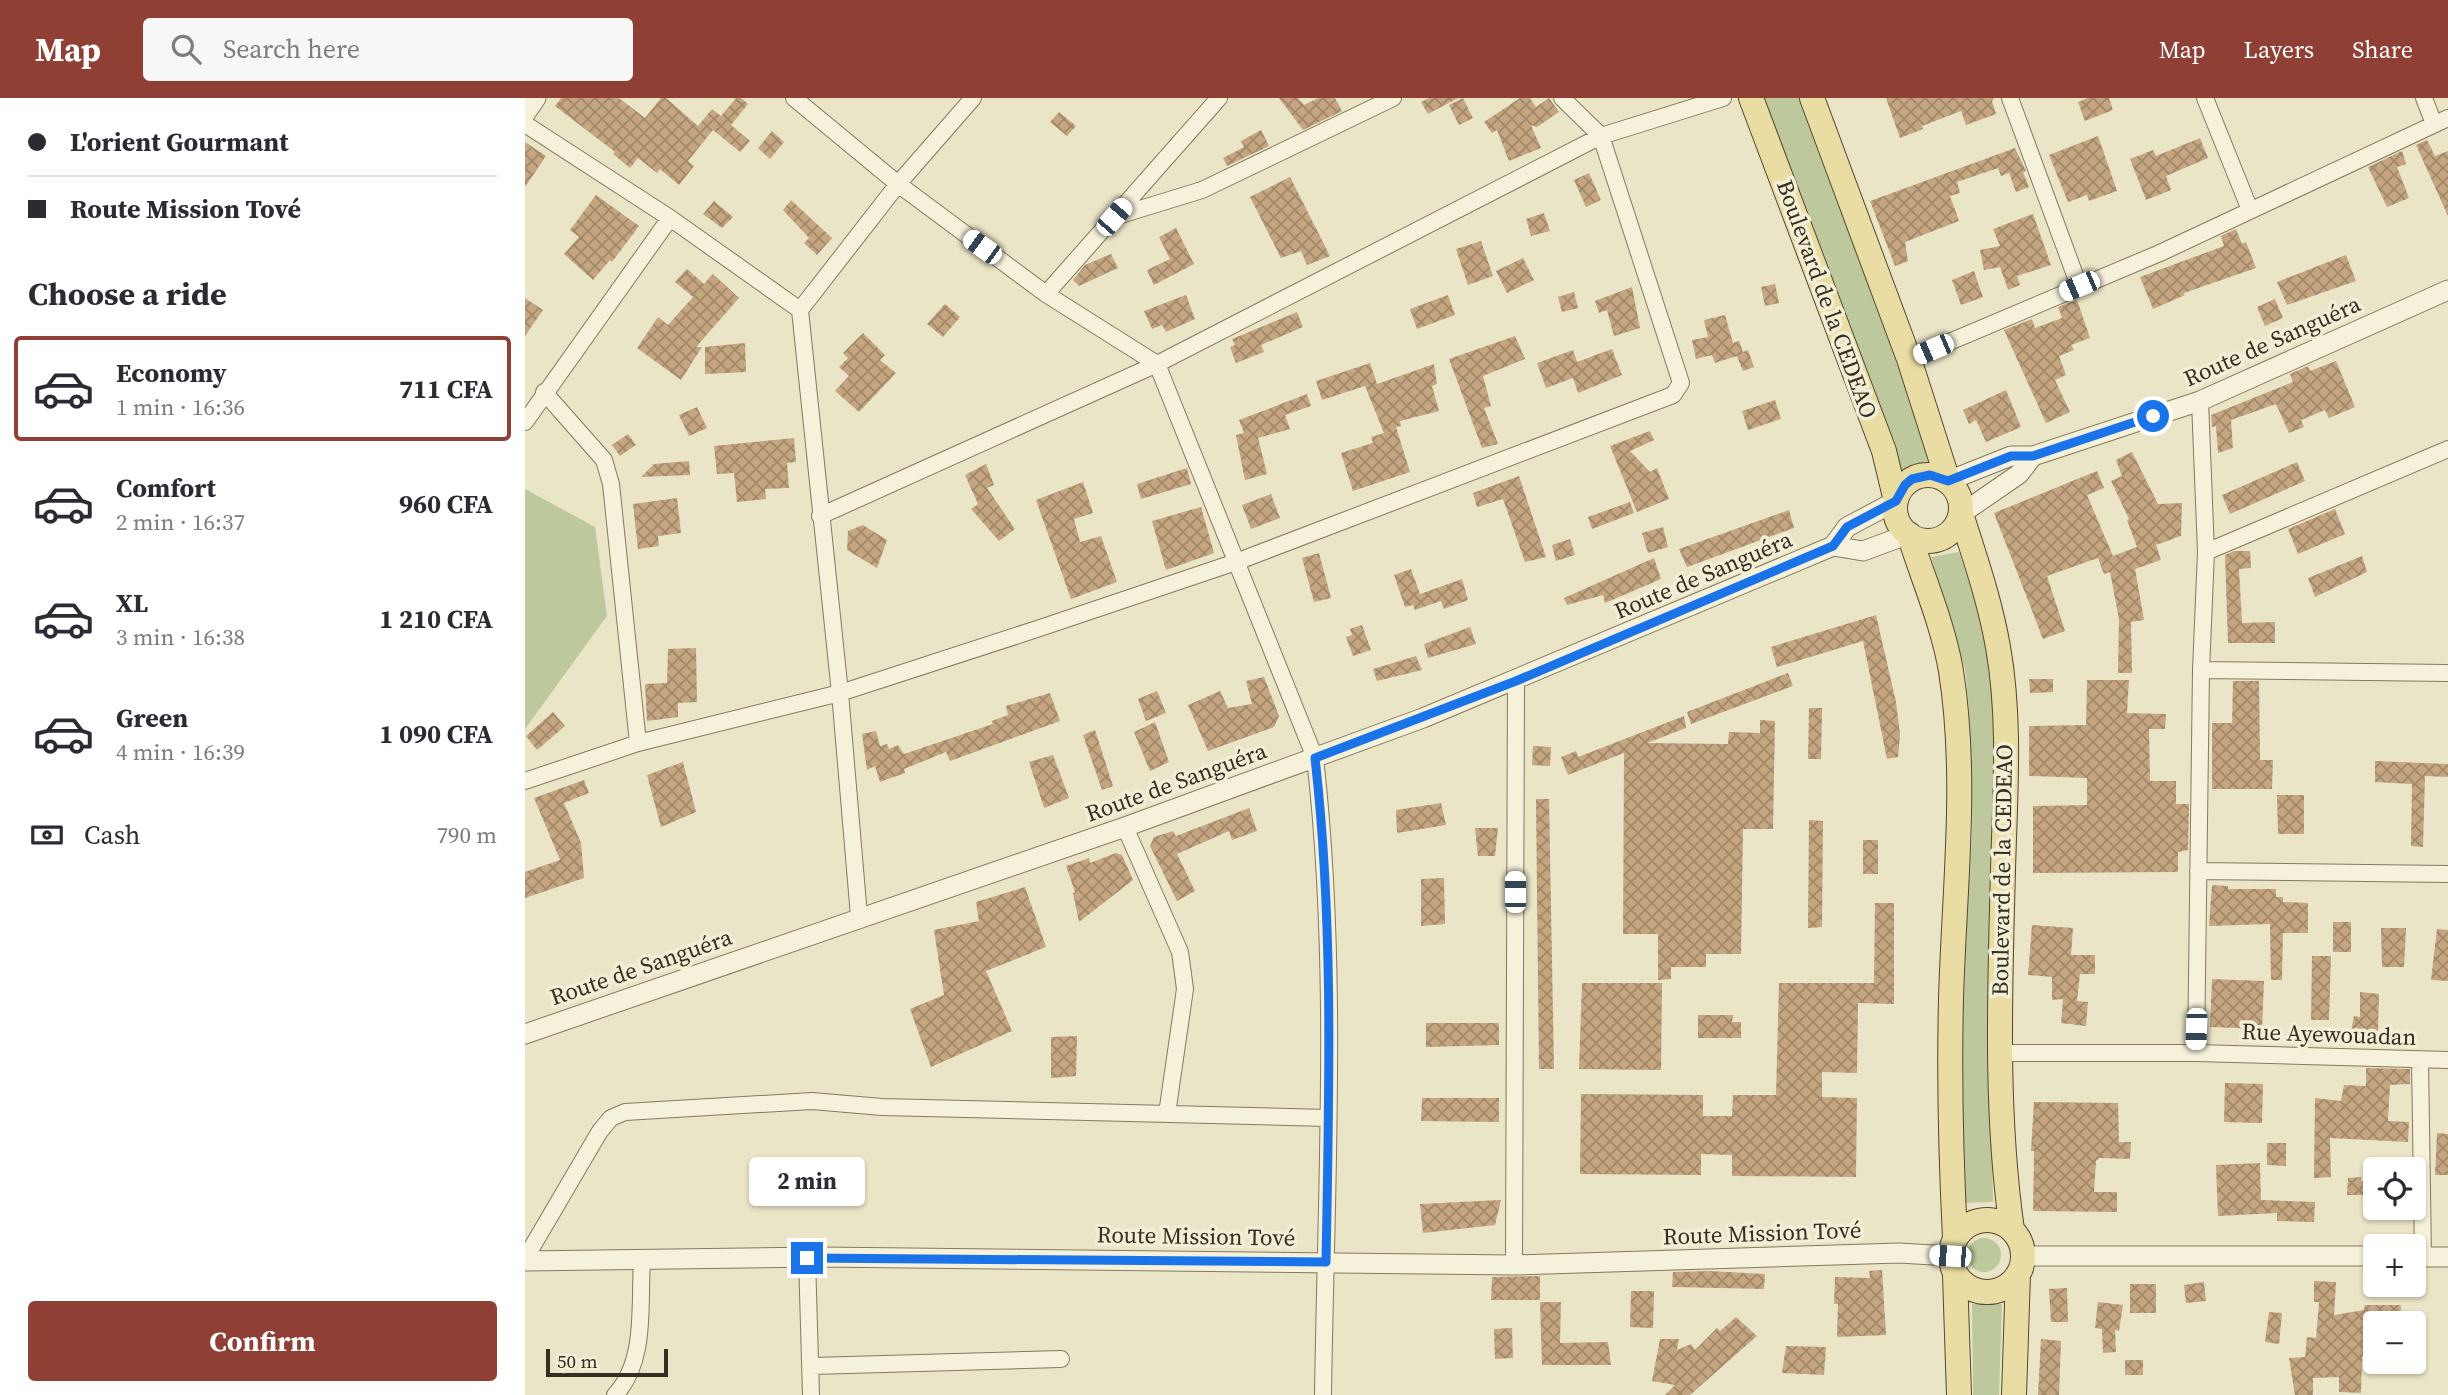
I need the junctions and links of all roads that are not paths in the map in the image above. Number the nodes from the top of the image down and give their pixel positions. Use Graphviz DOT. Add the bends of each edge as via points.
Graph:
graph roads {
  1 [pos="536,98"];
  2 [pos="794,98"];
  3 [pos="973,98"];
  4 [pos="1219,98"];
  5 [pos="1393,98"];
  6 [pos="1562,98"];
  7 [pos="1723,98"];
  8 [pos="1751,98"];
  9 [pos="1812,98"];
  10 [pos="2010,98"];
  11 [pos="2205,98"];
  12 [pos="2424,98"];
  13 [pos="525,114"];
  14 [pos="2441,121"];
  15 [pos="525,124"];
  16 [pos="1601,136"];
  17 [pos="898,184"];
  18 [pos="2250,210"];
  19 [pos="1114,217"];
  20 [pos="670,218"];
  21 [pos="2079,286"];
  22 [pos="2448,290"];
  23 [pos="1046,294"];
  24 [pos="800,310"];
  25 [pos="1909,359"];
  26 [pos="1157,364"];
  27 [pos="544,392"];
  28 [pos="2200,401"];
  29 [pos="525,422"];
  30 [pos="2448,449"];
  31 [pos="2033,456"];
  32 [pos="1948,481"];
  33 [pos="1896,501"];
  34 [pos="1961,514"];
  35 [pos="820,516"];
  36 [pos="1909,534"];
  37 [pos="1833,546"];
  38 [pos="2206,552"];
  39 [pos="1236,562"];
  40 [pos="2201,670"];
  41 [pos="2448,673"];
  42 [pos="1516,681"];
  43 [pos="841,693"];
  44 [pos="638,743"];
  45 [pos="1315,758"];
  46 [pos="525,781"];
  47 [pos="1125,827"];
  48 [pos="2198,871"];
  49 [pos="2448,874"];
  50 [pos="859,916"];
  51 [pos="525,1034"];
  52 [pos="1998,1053"];
  53 [pos="2196,1053"];
  54 [pos="2420,1060"];
  55 [pos="2448,1060"];
  56 [pos="1167,1114"];
  57 [pos="1328,1118"];
  58 [pos="2012,1230"];
  59 [pos="2418,1234"];
  60 [pos="1953,1256"];
  61 [pos="2363,1256"];
  62 [pos="2426,1257"];
  63 [pos="2448,1257"];
  64 [pos="807,1258"];
  65 [pos="525,1260"];
  66 [pos="642,1261"];
  67 [pos="1326,1262"];
  68 [pos="1514,1265"];
  69 [pos="2021,1265"];
  70 [pos="1061,1359"];
  71 [pos="812,1366"];
  72 [pos="615,1395"];
  73 [pos="811,1395"];
  74 [pos="1323,1395"];
  75 [pos="1959,1395"];
  76 [pos="2014,1395"];
  1 -- 13 [label="street"];
  2 -- 17 [label="street"];
  3 -- 17 [label="street"];
  4 -- 19 [label="street"];
  5 -- 19 [label="street" via="1202,190"];
  6 -- 16 [label="street"];
  7 -- 16 [label="street"];
  8 -- 33 [label="main road, Boulevard de la CEDEAO" via="1879,438"];
  9 -- 25 [label="main road"];
  10 -- 21 [label="street"];
  11 -- 18 [label="street"];
  12 -- 14 [label="street"];
  14 -- 18 [label="street"];
  15 -- 20 [label="street"];
  16 -- 26 [label="street"];
  16 -- 39 [label="street" via="1680,389"];
  17 -- 23 [label="street"];
  17 -- 24 [label="street"];
  18 -- 21 [label="street"];
  19 -- 23 [label="street"];
  20 -- 24 [label="street"];
  20 -- 27 [label="street"];
  21 -- 25 [label="street"];
  22 -- 28 [label="street, Route de Sanguéra"];
  23 -- 26 [label="street"];
  24 -- 35 [label="street"];
  25 -- 32 [label="main road"];
  26 -- 35 [label="street"];
  26 -- 39 [label="street"];
  27 -- 29 [label="street"];
  27 -- 44 [label="street" via="604,460 611,484"];
  28 -- 31 [label="street, Route de Sanguéra"];
  28 -- 38 [label="street"];
  30 -- 38 [label="street"];
  31 -- 32 [label="street, Route de Sanguéra" via="2011,456"];
  31 -- 34 [label="street, Route de Sanguéra" via="2019,474"];
  32 -- 33 [label="main road" via="1921,476 1905,485"];
  32 -- 34 [label="main road" via="1959,496"];
  33 -- 36 [label="main road" via="1898,520"];
  33 -- 37 [label="street, Route de Sanguéra" via="1847,527"];
  34 -- 36 [label="main road" via="1952,531 1936,540"];
  34 -- 52 [label="main road, Boulevard de la CEDEAO" via="1984,585 2003,687 2006,754"];
  35 -- 43 [label="street"];
  36 -- 37 [label="street, Route de Sanguéra" via="1864,551"];
  36 -- 60 [label="main road, Boulevard de la CEDEAO" via="1951,670 1957,729 1959,833 1951,1000"];
  37 -- 42 [label="street, Route de Sanguéra"];
  38 -- 40 [label="street"];
  39 -- 43 [label="street"];
  39 -- 45 [label="street"];
  40 -- 41 [label="street"];
  40 -- 48 [label="street"];
  42 -- 45 [label="street, Route de Sanguéra"];
  42 -- 68 [label="street"];
  43 -- 44 [label="street"];
  43 -- 50 [label="street"];
  44 -- 46 [label="street"];
  45 -- 47 [label="street, Route de Sanguéra"];
  45 -- 57 [label="street" via="1326,881"];
  47 -- 50 [label="street, Route de Sanguéra"];
  47 -- 56 [label="street" via="1184,969"];
  48 -- 49 [label="street"];
  48 -- 53 [label="street"];
  50 -- 51 [label="street, Route de Sanguéra"];
  52 -- 53 [label="street, Rue Ayewouadan"];
  52 -- 58 [label="main road, Boulevard de la CEDEAO"];
  53 -- 54 [label="street, Rue Ayewouadan"];
  54 -- 55 [label="street, Rue Ayewouadan"];
  54 -- 59 [label="street"];
  56 -- 57 [label="street"];
  56 -- 65 [label="street" via="852,1106 812,1101 625,1112 611,1118 600,1131"];
  57 -- 67 [label="street"];
  58 -- 60 [label="main road" via="1996,1220 1977,1221 1961,1230"];
  58 -- 69 [label="main road" via="2022,1246"];
  60 -- 68 [label="street, Route Mission Tové" via="1899,1253"];
  60 -- 69 [label="main road" via="1968,1288 1987,1292 2005,1287"];
  60 -- 75 [label="main road"];
  61 -- 69 [label="street"];
  62 -- 63 [label="street"];
  64 -- 66 [label="street, Route Mission Tové"];
  64 -- 67 [label="street, Route Mission Tové"];
  64 -- 71 [label="street"];
  65 -- 66 [label="street, Route Mission Tové"];
  66 -- 72 [label="street" via="637,1357 630,1377"];
  67 -- 68 [label="street, Route Mission Tové"];
  67 -- 74 [label="street"];
  69 -- 76 [label="main road"];
  70 -- 71 [label="street"];
  71 -- 73 [label="street"];
}
